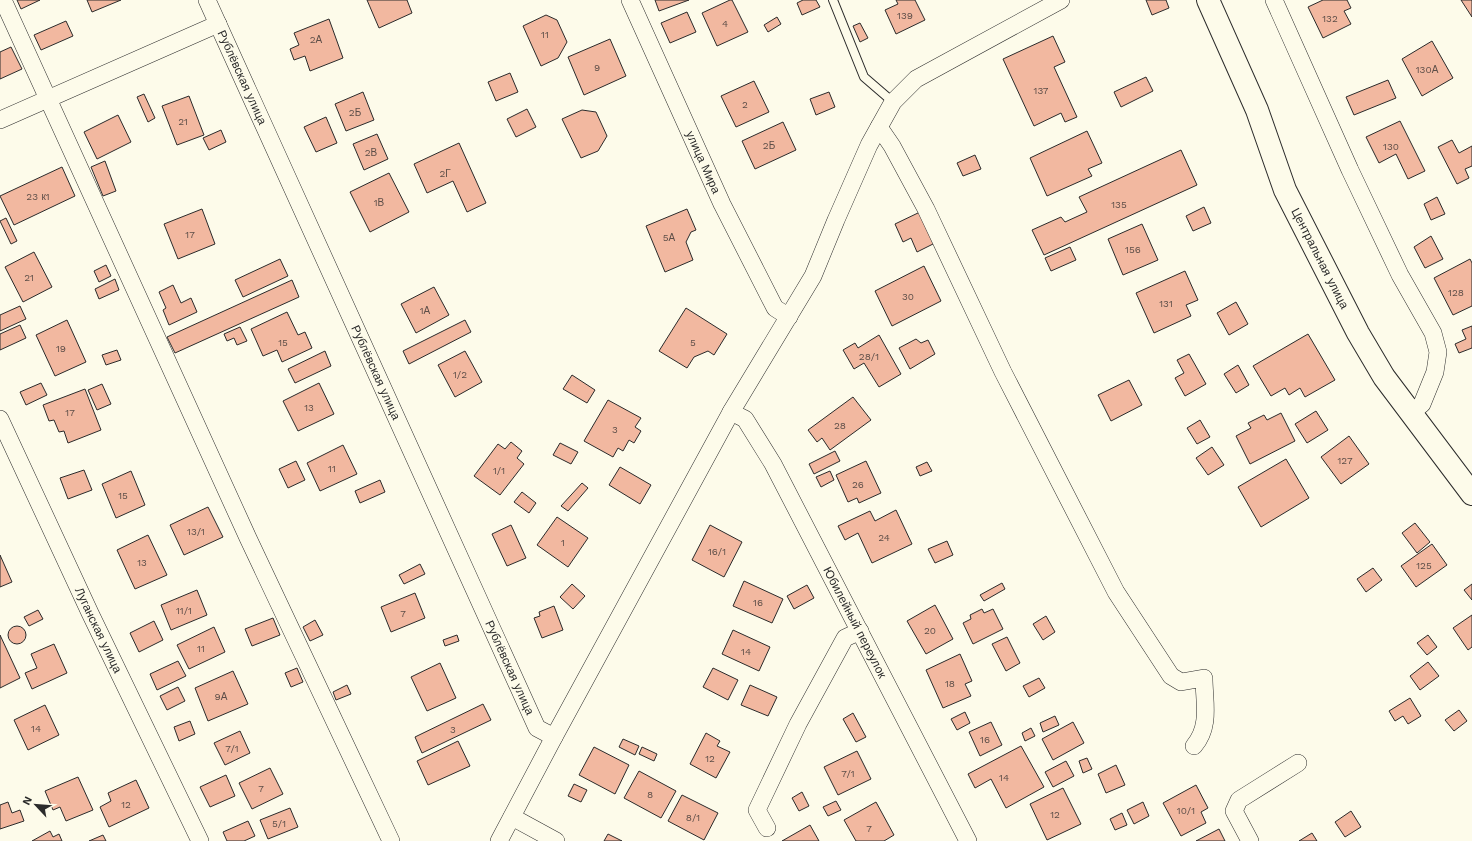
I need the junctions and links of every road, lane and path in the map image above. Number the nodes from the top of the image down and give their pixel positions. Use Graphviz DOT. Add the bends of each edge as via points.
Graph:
graph roads {
  1 [pos="3,0"];
  2 [pos="207,0"];
  3 [pos="630,0"];
  4 [pos="833,0"];
  5 [pos="1061,0"];
  6 [pos="1208,0"];
  7 [pos="1274,0"];
  8 [pos="218,24"];
  9 [pos="48,98"];
  10 [pos="893,102"];
  11 [pos="0,120"];
  12 [pos="879,127"];
  13 [pos="789,317"];
  14 [pos="732,412"];
  15 [pos="1411,413"];
  16 [pos="0,419"];
  17 [pos="1472,494"];
  18 [pos="860,631"];
  19 [pos="554,737"];
  20 [pos="1194,746"];
  21 [pos="1298,763"];
  22 [pos="512,817"];
  23 [pos="767,828"];
  24 [pos="544,836"];
  25 [pos="200,841"];
  26 [pos="391,841"];
  27 [pos="499,841"];
  28 [pos="556,841"];
  29 [pos="968,841"];
  30 [pos="1250,841"];
  1 -- 9 [label="street"];
  2 -- 8 [label="street, Рублёвская улица"];
  3 -- 13 [label="street, улица Мира" via="725,210 775,308"];
  4 -- 10 [label="lane" via="864,77"];
  5 -- 10 [label="street" via="916,79"];
  6 -- 15 [label="street, Центральная улица" via="1257,110 1286,190 1358,333 1384,376"];
  7 -- 15 [label="street" via="1400,275 1433,332 1438,352 1435,372 1422,404"];
  8 -- 9 [label="street"];
  8 -- 19 [label="street, Рублёвская улица" via="536,728"];
  9 -- 11 [label="street"];
  9 -- 26 [label="street" via="252,545"];
  10 -- 12 [label="street"];
  12 -- 13 [label="street" via="813,276"];
  12 -- 20 [label="street" via="926,209 1003,372 1116,592 1171,676 1181,682 1204,678 1205,727 1201,738"];
  13 -- 14 [label="street"];
  14 -- 18 [label="street, Юбилейный переулок" via="745,419 774,464"];
  14 -- 19 [label="street"];
  15 -- 17 [label="street, Центральная улица"];
  16 -- 25 [label="street, Луганская улица"];
  18 -- 23 [label="street" via="846,638 798,724 758,810"];
  18 -- 29 [label="street, Юбилейный переулок"];
  19 -- 22 [label="street"];
  21 -- 30 [label="street" via="1239,800 1234,811"];
  22 -- 24 [label="street"];
  22 -- 27 [label="street"];
  24 -- 28 [label="street"];
}
